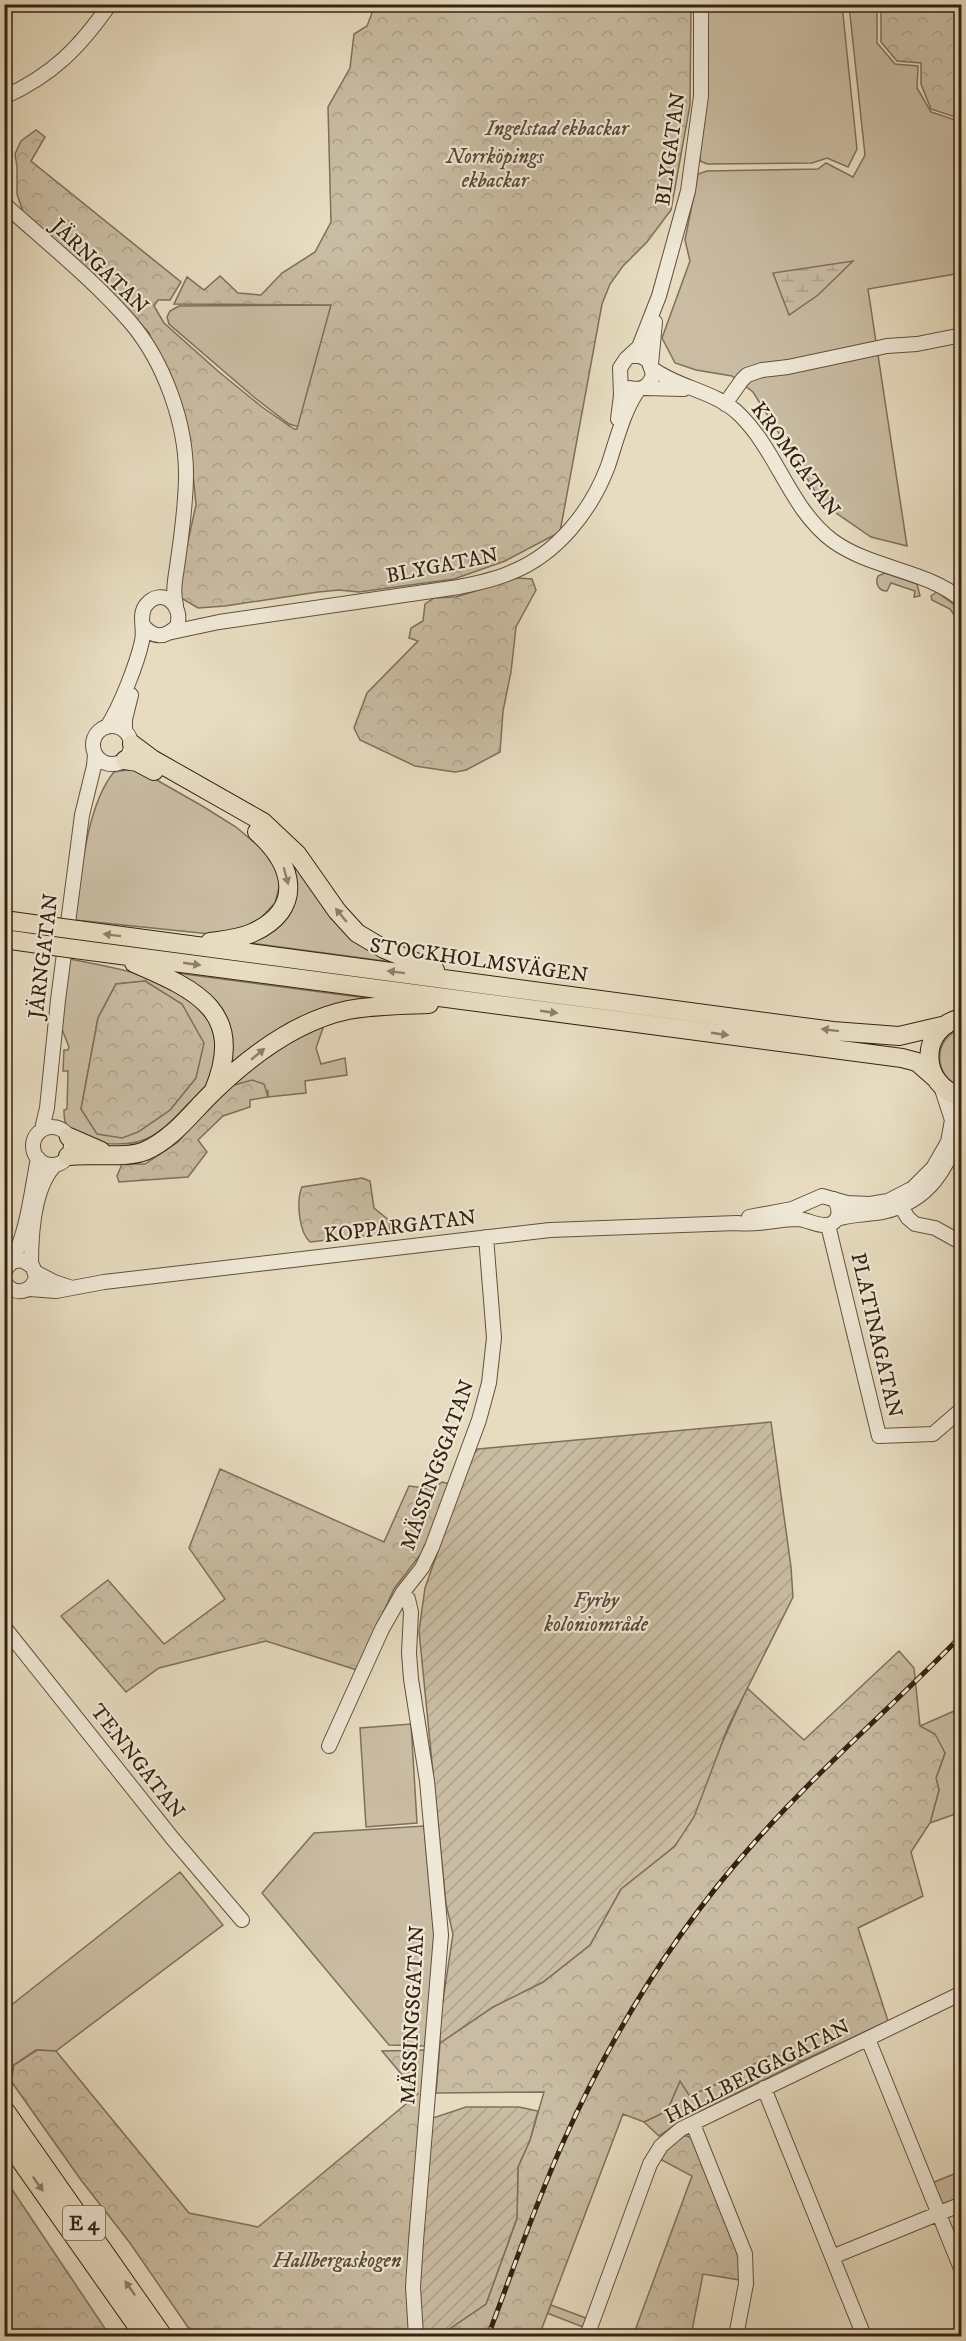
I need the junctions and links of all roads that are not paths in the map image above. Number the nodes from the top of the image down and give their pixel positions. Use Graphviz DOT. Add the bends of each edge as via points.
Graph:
graph roads {
  1 [pos="110,4"];
  2 [pos="701,4"];
  3 [pos="4,97"];
  4 [pos="4,204"];
  5 [pos="659,296"];
  6 [pos="962,335"];
  7 [pos="631,356"];
  8 [pos="652,366"];
  9 [pos="620,379"];
  10 [pos="641,388"];
  11 [pos="695,390"];
  12 [pos="725,404"];
  13 [pos="612,450"];
  14 [pos="180,541"];
  15 [pos="153,599"];
  16 [pos="962,600"];
  17 [pos="177,608"];
  18 [pos="219,622"];
  19 [pos="143,625"];
  20 [pos="167,634"];
  21 [pos="107,727"];
  22 [pos="123,750"];
  23 [pos="95,754"];
  24 [pos="80,841"];
  25 [pos="4,920"];
  26 [pos="4,939"];
  27 [pos="188,944"];
  28 [pos="113,954"];
  29 [pos="465,981"];
  30 [pos="491,1004"];
  31 [pos="957,1018"];
  32 [pos="51,1076"];
  33 [pos="937,1082"];
  34 [pos="213,1092"];
  35 [pos="962,1097"];
  36 [pos="962,1126"];
  37 [pos="42,1129"];
  38 [pos="66,1133"];
  39 [pos="112,1154"];
  40 [pos="38,1158"];
  41 [pos="62,1160"];
  42 [pos="834,1200"];
  43 [pos="813,1201"];
  44 [pos="899,1202"];
  45 [pos="827,1222"];
  46 [pos="736,1223"];
  47 [pos="486,1237"];
  48 [pos="962,1243"];
  49 [pos="8,1266"];
  50 [pos="33,1268"];
  51 [pos="7,1287"];
  52 [pos="69,1287"];
  53 [pos="30,1289"];
  54 [pos="962,1409"];
  55 [pos="403,1592"];
  56 [pos="4,1627"];
  57 [pos="329,1746"];
  58 [pos="242,1920"];
  59 [pos="962,1993"];
  60 [pos="868,2039"];
  61 [pos="764,2088"];
  62 [pos="4,2109"];
  63 [pos="693,2124"];
  64 [pos="4,2136"];
  65 [pos="962,2204"];
  66 [pos="939,2214"];
  67 [pos="832,2257"];
  68 [pos="962,2271"];
  69 [pos="144,2337"];
  70 [pos="163,2337"];
  71 [pos="416,2337"];
  72 [pos="587,2337"];
  73 [pos="736,2337"];
  74 [pos="864,2337"];
  1 -- 3 [label="street" via="91,32 58,65"];
  2 -- 5 [label="street, BLYGATAN" via="701,96 696,142 688,191"];
  4 -- 14 [label="street, JÄRNGATAN" via="132,324 162,374 177,412 183,446 186,492"];
  5 -- 7 [label="street, BLYGATAN" via="639,347"];
  5 -- 8 [label="street, BLYGATAN"];
  6 -- 12 [label="street, KROMGATAN" via="762,370 747,375"];
  7 -- 8 [label="street" via="645,357"];
  7 -- 9 [label="street" via="622,363"];
  8 -- 10 [label="street" via="651,380"];
  8 -- 11 [label="street, KROMGATAN" via="661,375"];
  9 -- 10 [label="street" via="628,387"];
  9 -- 13 [label="street, BLYGATAN" via="621,403"];
  10 -- 11 [label="street, KROMGATAN"];
  10 -- 13 [label="street, BLYGATAN" via="631,402"];
  11 -- 12 [label="street, KROMGATAN"];
  12 -- 16 [label="street, KROMGATAN" via="749,424 803,510 829,537 852,552 936,583"];
  13 -- 18 [label="street, BLYGATAN" via="601,481 577,521 538,558 513,572 459,587"];
  14 -- 15 [label="street, JÄRNGATAN" via="165,584"];
  14 -- 17 [label="street, JÄRNGATAN" via="174,589"];
  15 -- 17 [label="street" via="166,598"];
  15 -- 19 [label="street" via="143,611"];
  17 -- 18 [label="street, BLYGATAN" via="195,621"];
  17 -- 20 [label="street" via="180,619"];
  18 -- 20 [label="street, BLYGATAN"];
  19 -- 20 [label="street" via="151,633"];
  19 -- 21 [label="street" via="140,651"];
  20 -- 22 [label="street, JÄRNGATAN" via="149,649 135,684 126,709"];
  21 -- 22 [label="street" via="113,726"];
  21 -- 23 [label="street, JÄRNGATAN" via="94,739"];
  22 -- 23 [label="street" via="102,762"];
  22 -- 24 [label="street, JÄRNGATAN" via="95,791"];
  22 -- 27 [label="highway, one-way" via="253,829 277,852 286,872 288,898 267,924 234,939"];
  29 -- 22 [label="highway, one-way" via="368,941 337,912 297,854 263,822 152,759"];
  23 -- 24 [label="street, JÄRNGATAN"];
  24 -- 32 [label="street, JÄRNGATAN"];
  27 -- 25 [label="highway, STOCKHOLMSVÄGEN, one-way, bridge"];
  26 -- 28 [label="highway, STOCKHOLMSVÄGEN, bridge"];
  29 -- 27 [label="highway, STOCKHOLMSVÄGEN, one-way"];
  28 -- 30 [label="highway, STOCKHOLMSVÄGEN, one-way"];
  28 -- 34 [label="highway" via="186,988 212,1011 222,1030 225,1053"];
  31 -- 29 [label="highway, STOCKHOLMSVÄGEN, one-way" via="913,1034 878,1035"];
  30 -- 33 [label="highway, STOCKHOLMSVÄGEN, one-way" via="903,1058 918,1062"];
  34 -- 30 [label="highway, one-way" via="272,1042 346,1010"];
  31 -- 33 [label="highway" via="934,1037 930,1069"];
  32 -- 37 [label="street, JÄRNGATAN"];
  32 -- 38 [label="street, JÄRNGATAN" via="57,1115"];
  33 -- 35 [label="highway, STOCKHOLMSVÄGEN"];
  33 -- 44 [label="street, KOPPARGATAN" via="952,1120 948,1142 933,1168"];
  34 -- 39 [label="highway" via="180,1128 154,1146 135,1154"];
  36 -- 44 [label="street, KOPPARGATAN" via="939,1177 923,1192"];
  37 -- 38 [label="street" via="52,1126"];
  37 -- 40 [label="street" via="33,1142"];
  38 -- 39 [label="highway"];
  38 -- 41 [label="street" via="71,1149"];
  39 -- 41 [label="highway"];
  40 -- 41 [label="street" via="47,1164"];
  40 -- 49 [label="street" via="26,1225"];
  41 -- 50 [label="street" via="47,1174 40,1190 32,1242"];
  42 -- 43 [label="street" via="822,1196"];
  42 -- 44 [label="street, KOPPARGATAN"];
  42 -- 45 [label="street" via="839,1209"];
  43 -- 45 [label="street" via="811,1217"];
  43 -- 46 [label="street, KOPPARGATAN"];
  44 -- 45 [label="street, KOPPARGATAN" via="880,1213"];
  44 -- 48 [label="street" via="915,1224 935,1228"];
  45 -- 46 [label="street, KOPPARGATAN" via="797,1219"];
  45 -- 54 [label="street, PLATINAGATAN" via="879,1436 933,1434"];
  46 -- 47 [label="street, KOPPARGATAN" via="550,1230"];
  47 -- 52 [label="street, KOPPARGATAN"];
  47 -- 55 [label="street, MÄSSINGSGATAN" via="494,1338 489,1383 432,1547"];
  49 -- 50 [label="street" via="22,1260"];
  50 -- 52 [label="street"];
  50 -- 53 [label="street" via="36,1278"];
  51 -- 53 [label="street, KOPPARGATAN" via="21,1292"];
  52 -- 53 [label="street, KOPPARGATAN"];
  55 -- 57 [label="street, MÄSSINGSGATAN"];
  55 -- 71 [label="street, MÄSSINGSGATAN" via="410,1605 411,1680 427,1781 441,1935 416,2241"];
  56 -- 58 [label="street, TENNGATAN"];
  59 -- 60 [label="street, HALLBERGAGATAN"];
  60 -- 61 [label="street, HALLBERGAGATAN"];
  60 -- 66 [label="street"];
  61 -- 63 [label="street, HALLBERGAGATAN"];
  61 -- 67 [label="street"];
  70 -- 62 [label="highway, E 4, one-way"];
  63 -- 72 [label="street, HALLBERGAGATAN" via="672,2134 655,2155"];
  63 -- 73 [label="street" via="745,2254 746,2284"];
  64 -- 69 [label="highway, E 4, one-way"];
  65 -- 66 [label="street"];
  66 -- 67 [label="street"];
  66 -- 68 [label="street"];
  67 -- 74 [label="street"];
}
